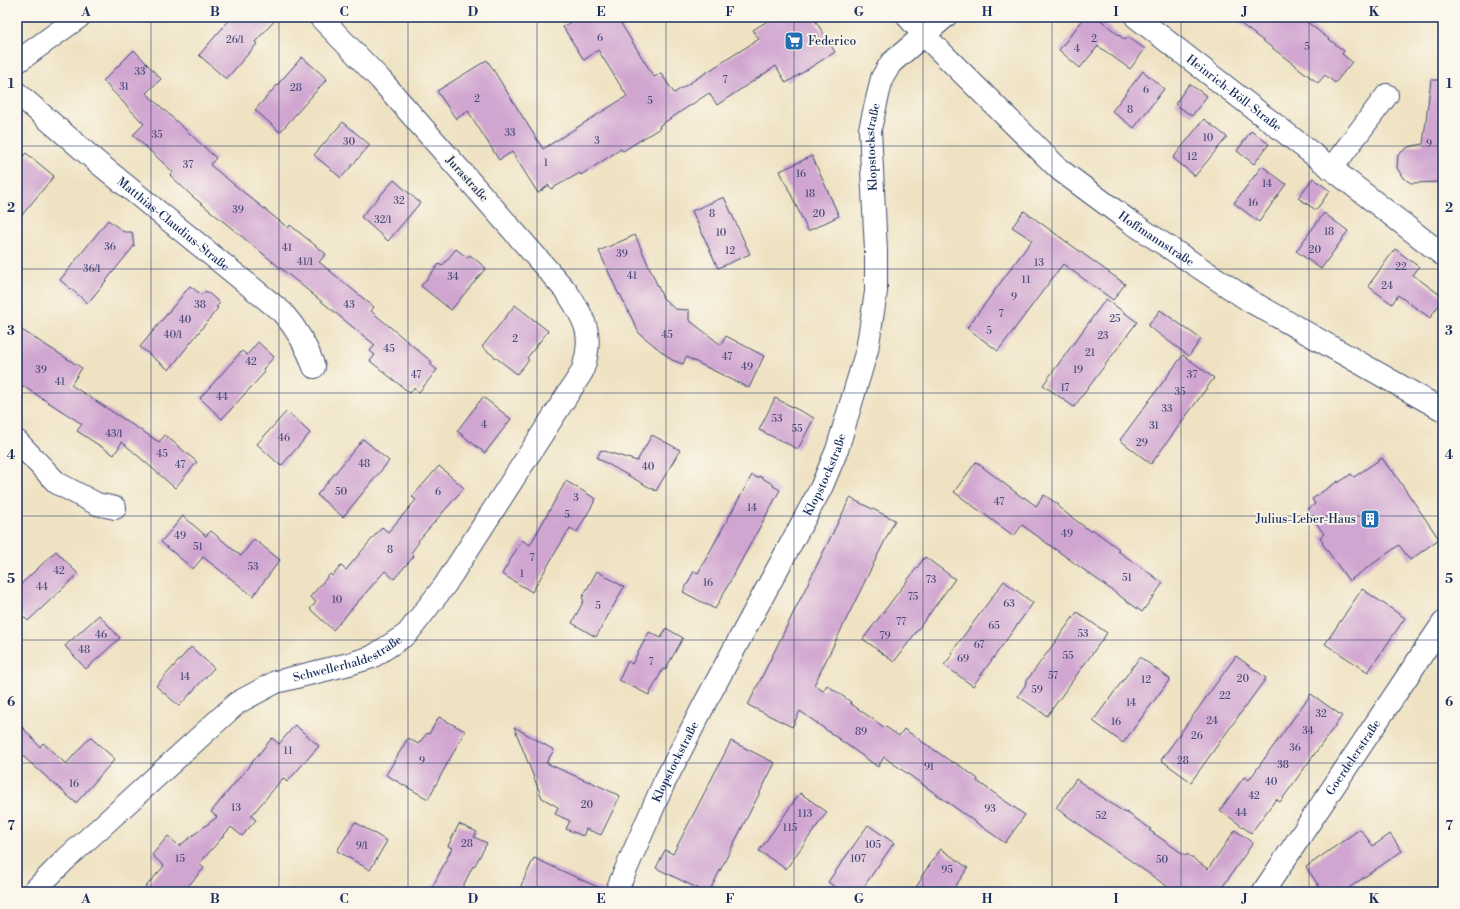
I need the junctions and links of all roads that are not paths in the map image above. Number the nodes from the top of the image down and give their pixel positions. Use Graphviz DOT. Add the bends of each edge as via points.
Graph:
graph roads {
  1 [pos="80,17"];
  2 [pos="320,17"];
  3 [pos="908,17"];
  4 [pos="945,17"];
  5 [pos="1136,17"];
  6 [pos="924,35"];
  7 [pos="17,62"];
  8 [pos="17,93"];
  9 [pos="1388,95"];
  10 [pos="1331,169"];
  11 [pos="1443,255"];
  12 [pos="587,355"];
  13 [pos="314,367"];
  14 [pos="1443,410"];
  15 [pos="17,441"];
  16 [pos="115,508"];
  17 [pos="1443,623"];
  18 [pos="34,892"];
  19 [pos="616,892"];
  20 [pos="1263,892"];
  1 -- 7 [label="street"];
  2 -- 12 [label="street, Jurastraße" via="380,79 567,292 585,323 589,340"];
  3 -- 6 [label="street, Hoffmannstraße"];
  4 -- 6 [label="street, Klopstockstraße"];
  5 -- 10 [label="street, Heinrich-Böll-Straße"];
  6 -- 14 [label="street, Hoffmannstraße" via="1060,170 1129,221 1250,301"];
  6 -- 19 [label="street, Klopstockstraße" via="891,63 882,78 870,129 876,292 867,350 837,450 821,488 663,786"];
  8 -- 13 [label="street, Matthias-Claudius-Straße" via="97,162 282,312 302,339"];
  9 -- 10 [label="street"];
  10 -- 11 [label="street, Heinrich-Böll-Straße"];
  12 -- 18 [label="street, Schwellerhaldestraße" via="582,372 445,585 407,634 372,657 276,682 237,704 66,859"];
  15 -- 16 [label="street" via="57,483 97,504"];
  17 -- 20 [label="street, Goerdelerstraße"];
}
